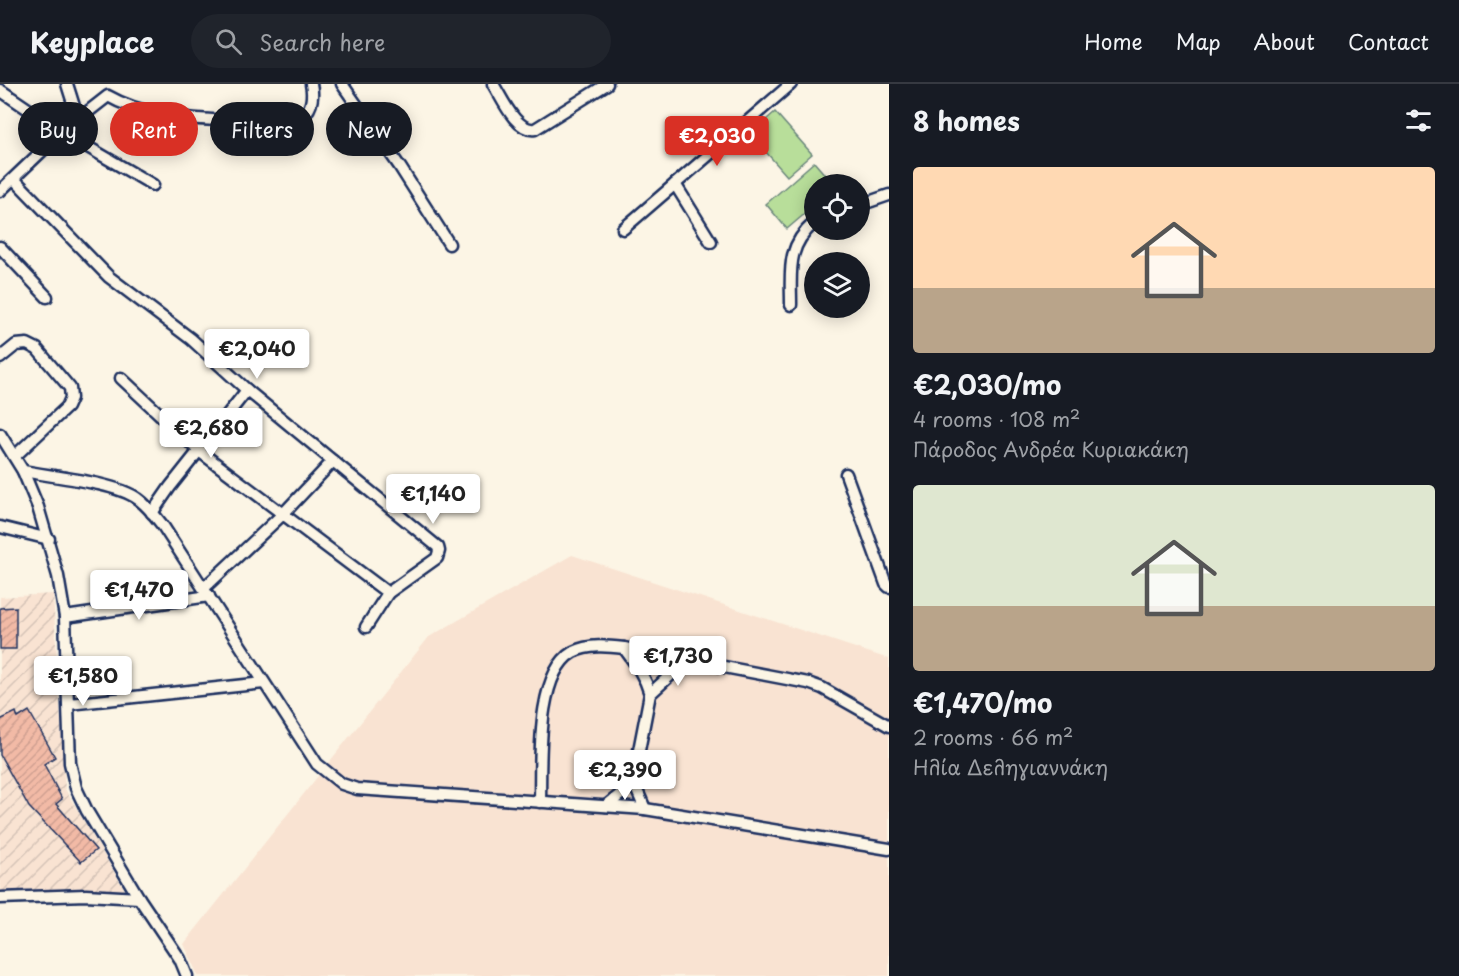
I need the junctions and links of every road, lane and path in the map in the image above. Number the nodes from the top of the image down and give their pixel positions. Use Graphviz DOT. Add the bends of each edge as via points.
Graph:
graph roads {
  1 [pos="67,84"];
  2 [pos="311,84"];
  3 [pos="342,84"];
  4 [pos="493,84"];
  5 [pos="791,84"];
  6 [pos="603,85"];
  7 [pos="0,90"];
  8 [pos="18,102"];
  9 [pos="73,102"];
  10 [pos="98,104"];
  11 [pos="98,153"];
  12 [pos="37,156"];
  13 [pos="14,179"];
  14 [pos="675,184"];
  15 [pos="153,185"];
  16 [pos="0,191"];
  17 [pos="889,195"];
  18 [pos="870,202"];
  19 [pos="623,229"];
  20 [pos="804,231"];
  21 [pos="711,242"];
  22 [pos="450,244"];
  23 [pos="0,247"];
  24 [pos="47,297"];
  25 [pos="791,305"];
  26 [pos="0,358"];
  27 [pos="121,378"];
  28 [pos="247,390"];
  29 [pos="0,434"];
  30 [pos="199,451"];
  31 [pos="15,456"];
  32 [pos="333,461"];
  33 [pos="23,471"];
  34 [pos="846,474"];
  35 [pos="152,513"];
  36 [pos="284,513"];
  37 [pos="0,527"];
  38 [pos="49,540"];
  39 [pos="889,587"];
  40 [pos="207,592"];
  41 [pos="387,593"];
  42 [pos="65,617"];
  43 [pos="366,627"];
  44 [pos="624,648"];
  45 [pos="687,660"];
  46 [pos="264,683"];
  47 [pos="650,694"];
  48 [pos="69,704"];
  49 [pos="889,726"];
  50 [pos="633,781"];
  51 [pos="540,802"];
  52 [pos="606,806"];
  53 [pos="645,809"];
  54 [pos="889,849"];
  55 [pos="0,898"];
  56 [pos="139,898"];
  57 [pos="187,976"];
  1 -- 9 [label="street"];
  2 -- 10 [label="street" via="309,108 294,117 182,117 121,104 108,96"];
  3 -- 22 [label="street"];
  4 -- 6 [label="street" via="518,124 526,130 535,129"];
  5 -- 14 [label="street"];
  7 -- 8 [label="street"];
  11 -- 15 [label="street"];
  12 -- 13 [label="street"];
  13 -- 16 [label="street"];
  13 -- 28 [label="street" via="109,277 191,339"];
  14 -- 19 [label="street"];
  14 -- 21 [label="street"];
  17 -- 18 [label="street"];
  20 -- 25 [label="street" via="790,263"];
  23 -- 24 [label="street"];
  26 -- 31 [label="street" via="16,345 27,344 37,349 70,388 68,407"];
  27 -- 30 [label="street"];
  28 -- 30 [label="street"];
  28 -- 32 [label="street"];
  29 -- 31 [label="street"];
  30 -- 35 [label="street"];
  30 -- 36 [label="street"];
  31 -- 33 [label="street"];
  32 -- 36 [label="street"];
  32 -- 41 [label="street" via="438,547 437,558"];
  33 -- 35 [label="street" via="126,492"];
  33 -- 38 [label="street"];
  34 -- 39 [label="street"];
  35 -- 40 [label="street"];
  36 -- 40 [label="street"];
  36 -- 41 [label="street"];
  37 -- 38 [label="street"];
  38 -- 42 [label="street"];
  40 -- 42 [label="street"];
  40 -- 46 [label="street"];
  41 -- 43 [label="street"];
  42 -- 48 [label="street"];
  44 -- 45 [label="street"];
  44 -- 47 [label="street" via="647,682"];
  44 -- 51 [label="street" via="599,646 575,651 563,659 555,673 541,731"];
  45 -- 47 [label="street"];
  45 -- 49 [label="street" via="808,683"];
  46 -- 48 [label="street"];
  46 -- 51 [label="street" via="318,764 342,784 357,789"];
  47 -- 50 [label="street"];
  48 -- 56 [label="street" via="70,763 76,788"];
  50 -- 52 [label="street"];
  50 -- 53 [label="street"];
  51 -- 52 [label="street"];
  52 -- 53 [label="street"];
  53 -- 54 [label="street"];
  55 -- 56 [label="street"];
  56 -- 57 [label="street"];
}
